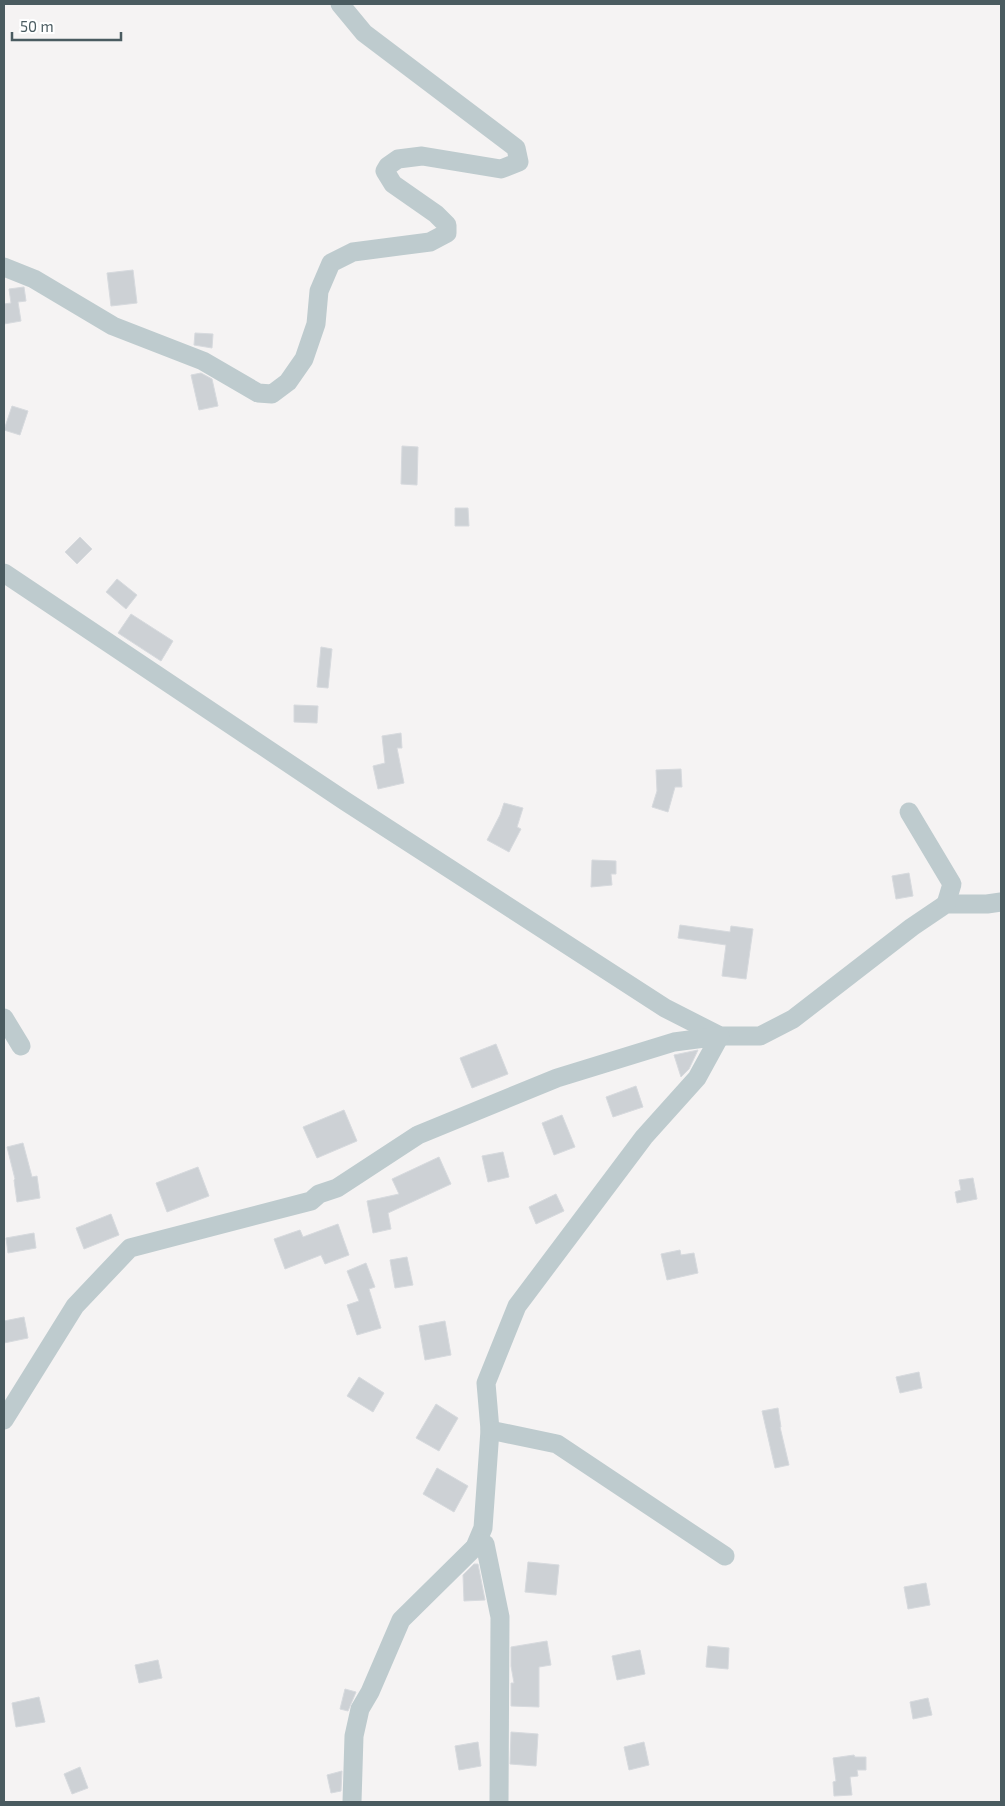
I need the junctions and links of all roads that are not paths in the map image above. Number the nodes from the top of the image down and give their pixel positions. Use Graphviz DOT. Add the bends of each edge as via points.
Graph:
graph roads {
  1 [pos="340,4"];
  2 [pos="4,267"];
  3 [pos="4,573"];
  4 [pos="909,812"];
  5 [pos="1001,902"];
  6 [pos="946,904"];
  7 [pos="4,1018"];
  8 [pos="720,1036"];
  9 [pos="21,1046"];
  10 [pos="4,1420"];
  11 [pos="490,1430"];
  12 [pos="475,1547"];
  13 [pos="725,1556"];
  14 [pos="352,1802"];
  15 [pos="499,1802"];
  1 -- 2 [label="street" via="364,33 516,148 520,162 501,169 422,156 398,159 388,166 385,171 392,184 436,214 447,225 447,233 430,242 353,252 331,263 319,292 316,324 304,358 288,382 272,394 258,392 204,361 113,326 34,279"];
  3 -- 8 [label="street" via="345,801 665,1008"];
  4 -- 6 [label="street" via="952,884"];
  5 -- 6 [label="street"];
  6 -- 8 [label="street" via="793,1019 760,1036"];
  7 -- 9 [label="street"];
  8 -- 10 [label="street" via="674,1042 557,1078 418,1135 337,1188 319,1194 311,1201 130,1248 75,1306"];
  8 -- 11 [label="street" via="697,1078 644,1137 517,1306 486,1383"];
  11 -- 12 [label="street" via="483,1528"];
  11 -- 13 [label="street" via="557,1444"];
  12 -- 14 [label="street" via="401,1620 360,1709 354,1736"];
  12 -- 15 [label="street" via="485,1544 500,1617"];
}
